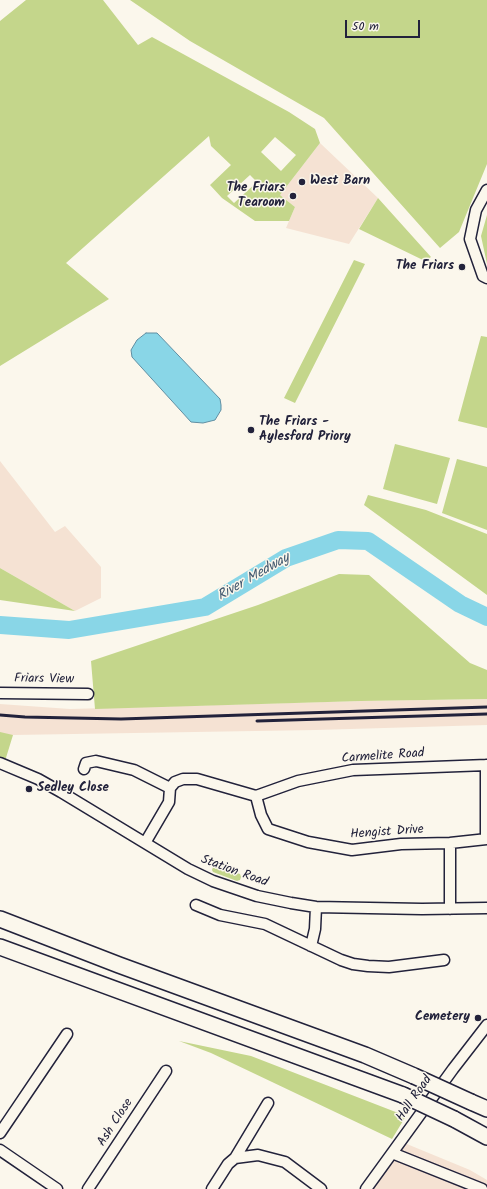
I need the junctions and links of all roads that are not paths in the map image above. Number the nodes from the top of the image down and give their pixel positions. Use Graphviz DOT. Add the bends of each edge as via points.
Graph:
graph roads {
  1 [pos="487,190"];
  2 [pos="485,277"];
  3 [pos="0,693"];
  4 [pos="88,694"];
  5 [pos="0,763"];
  6 [pos="486,765"];
  7 [pos="84,769"];
  8 [pos="170,788"];
  9 [pos="256,796"];
  10 [pos="486,839"];
  11 [pos="145,843"];
  12 [pos="450,843"];
  13 [pos="196,905"];
  14 [pos="316,907"];
  15 [pos="487,908"];
  16 [pos="450,909"];
  17 [pos="0,919"];
  18 [pos="311,946"];
  19 [pos="0,947"];
  20 [pos="444,960"];
  21 [pos="487,1025"];
  22 [pos="67,1034"];
  23 [pos="166,1071"];
  24 [pos="268,1103"];
  25 [pos="487,1109"];
  26 [pos="0,1133"];
  27 [pos="487,1137"];
  28 [pos="0,1150"];
  29 [pos="392,1153"];
  30 [pos="235,1158"];
  31 [pos="57,1189"];
  32 [pos="88,1189"];
  33 [pos="212,1189"];
  34 [pos="321,1189"];
  35 [pos="366,1189"];
  36 [pos="482,1189"];
  1 -- 2 [label="street" via="476,210 470,239"];
  3 -- 4 [label="street, Friars View"];
  5 -- 11 [label="street, Station Road" via="61,792"];
  6 -- 9 [label="street, Carmelite Road" via="353,770 298,781"];
  6 -- 10 [label="street"];
  7 -- 8 [label="street" via="86,763 96,761 134,770"];
  8 -- 9 [label="street" via="175,782 183,779 197,779"];
  8 -- 11 [label="street" via="169,802"];
  9 -- 12 [label="street, Hengist Drive" via="268,829 308,842 352,850 401,844"];
  10 -- 12 [label="street, Hengist Drive"];
  11 -- 14 [label="street, Station Road" via="213,881 257,896"];
  12 -- 16 [label="street"];
  13 -- 18 [label="street" via="220,915 265,924"];
  14 -- 16 [label="street, Station Road"];
  14 -- 18 [label="street"];
  15 -- 16 [label="street, Station Road"];
  17 -- 25 [label="highway, bridge" via="365,1055"];
  18 -- 20 [label="street" via="340,960 368,966 402,966"];
  19 -- 27 [label="highway, bridge" via="403,1095"];
  21 -- 29 [label="street, Hall Road"];
  22 -- 26 [label="street"];
  23 -- 32 [label="street, Ash Close"];
  24 -- 30 [label="street"];
  28 -- 31 [label="street"];
  29 -- 35 [label="street, Hall Road"];
  29 -- 36 [label="street"];
  30 -- 33 [label="street" via="228,1164"];
  30 -- 34 [label="street" via="258,1155 285,1162"];
}
